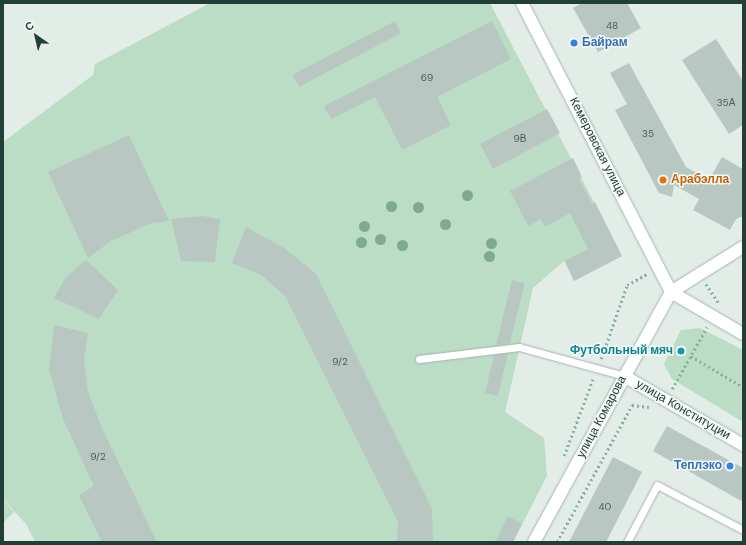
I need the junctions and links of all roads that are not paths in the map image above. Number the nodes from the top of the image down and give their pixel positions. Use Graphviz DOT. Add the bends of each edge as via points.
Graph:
graph roads {
  1 [pos="522,3"];
  2 [pos="743,247"];
  3 [pos="671,292"];
  4 [pos="743,334"];
  5 [pos="419,359"];
  6 [pos="624,376"];
  7 [pos="743,445"];
  8 [pos="743,530"];
  9 [pos="534,542"];
  10 [pos="627,542"];
  1 -- 3 [label="main road, Кемеровская улица"];
  2 -- 3 [label="main road"];
  3 -- 4 [label="main road"];
  3 -- 6 [label="main road, улица Комарова"];
  5 -- 6 [label="lane" via="519,347"];
  6 -- 7 [label="main road, улица Конституции"];
  6 -- 9 [label="main road, улица Комарова"];
  8 -- 10 [label="lane" via="657,485"];
}
